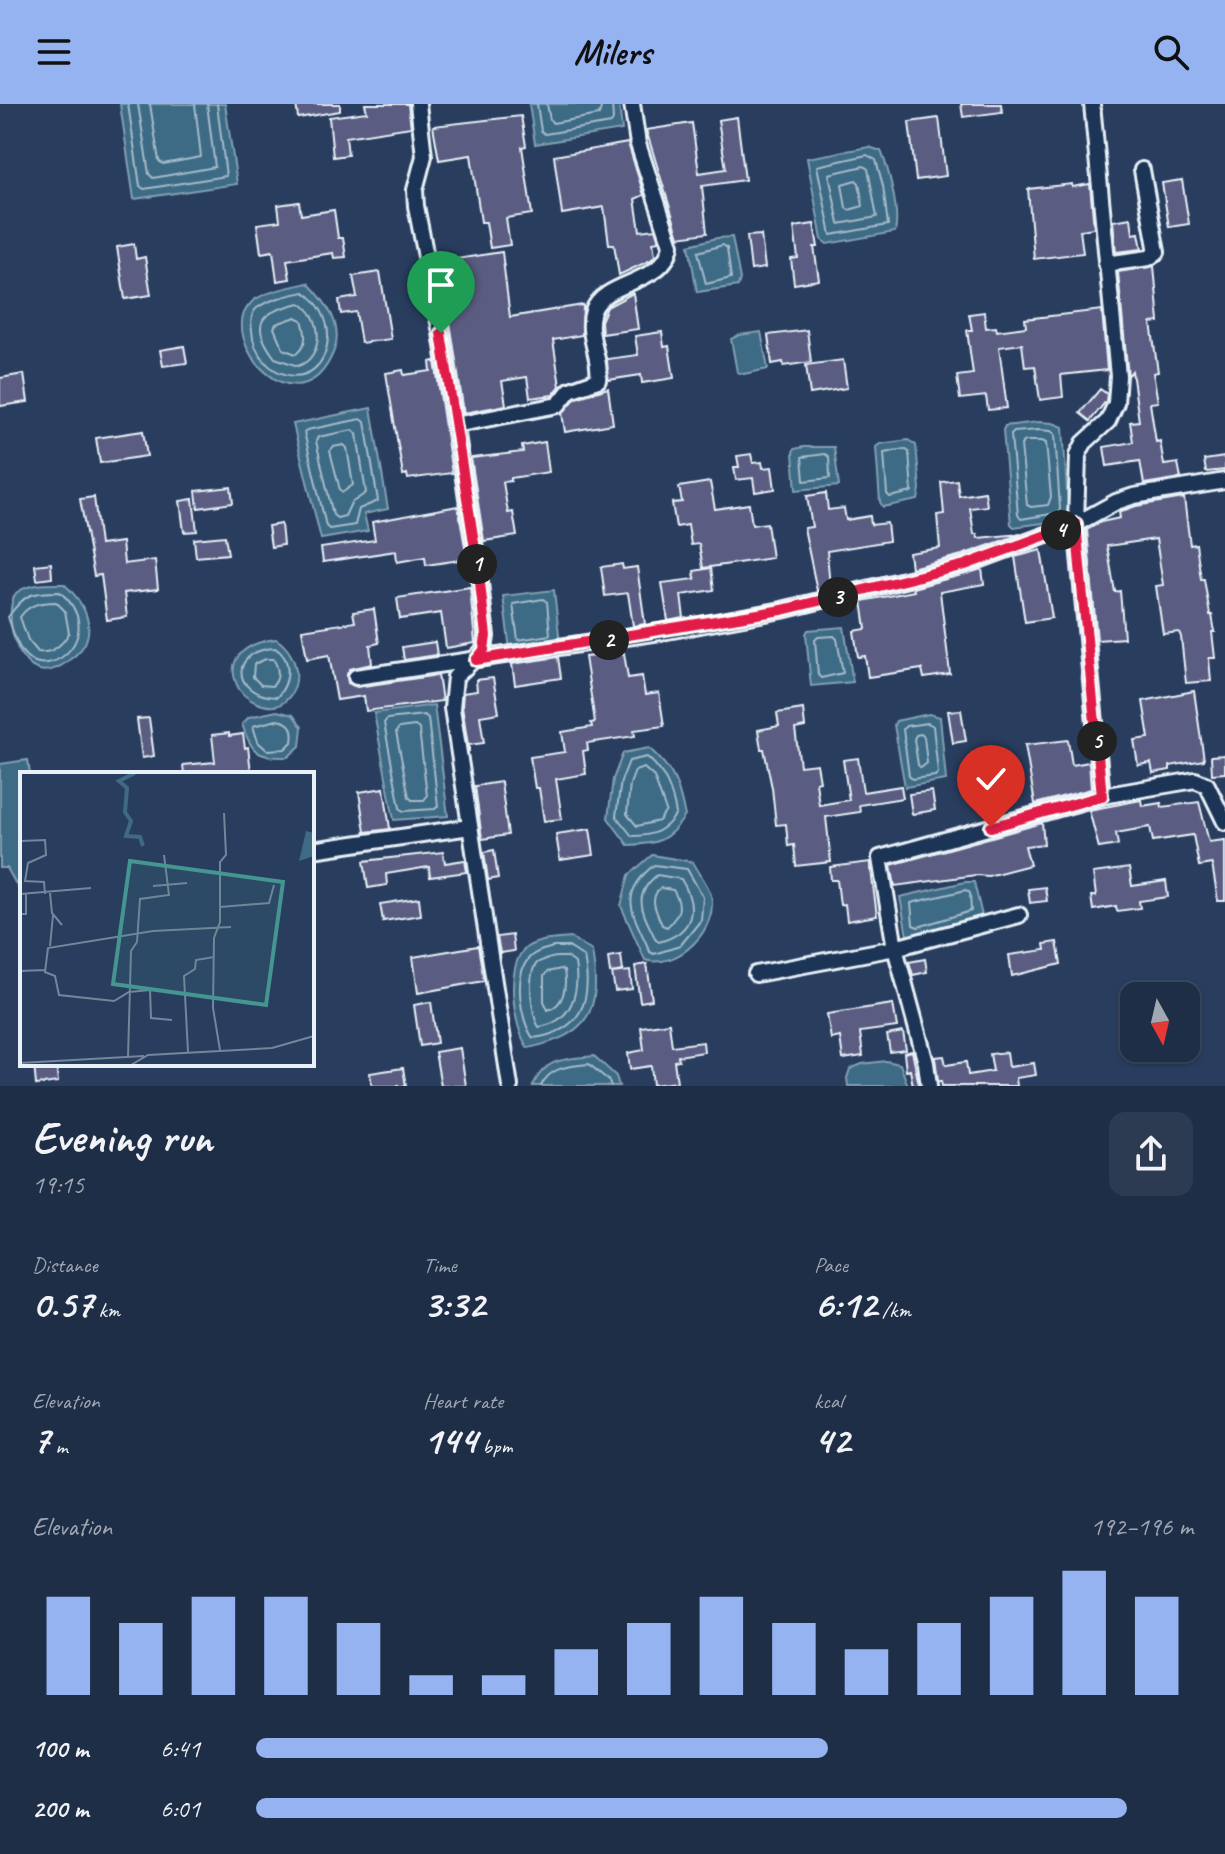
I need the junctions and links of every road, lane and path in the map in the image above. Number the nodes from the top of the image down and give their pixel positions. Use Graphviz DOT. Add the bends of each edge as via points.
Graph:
graph roads {
  1 [pos="418,104"];
  2 [pos="632,104"];
  3 [pos="1092,104"];
  4 [pos="1142,170"];
  5 [pos="1106,264"];
  6 [pos="455,425"];
  7 [pos="1225,481"];
  8 [pos="1076,524"];
  9 [pos="476,660"];
  10 [pos="356,677"];
  11 [pos="1102,796"];
  12 [pos="1225,822"];
  13 [pos="470,827"];
  14 [pos="314,850"];
  15 [pos="1019,915"];
  16 [pos="895,948"];
  17 [pos="756,974"];
  18 [pos="510,1086"];
  19 [pos="929,1086"];
  1 -- 6 [label="street" via="424,156 416,206"];
  2 -- 6 [label="street" via="670,257 593,310 598,380 570,390 558,405"];
  3 -- 5 [label="street"];
  4 -- 5 [label="street" via="1157,252 1149,258"];
  5 -- 8 [label="street" via="1116,403 1108,421 1078,455"];
  6 -- 9 [label="street" via="486,636"];
  7 -- 8 [label="street" via="1134,496"];
  8 -- 9 [label="street" via="965,565 782,610"];
  8 -- 11 [label="street"];
  9 -- 10 [label="street"];
  9 -- 13 [label="street" via="455,677 452,694"];
  11 -- 12 [label="street" via="1195,780 1207,785"];
  11 -- 16 [label="street" via="880,858"];
  13 -- 14 [label="street"];
  13 -- 18 [label="street"];
  15 -- 16 [label="street"];
  16 -- 17 [label="street"];
  16 -- 19 [label="street"];
}
